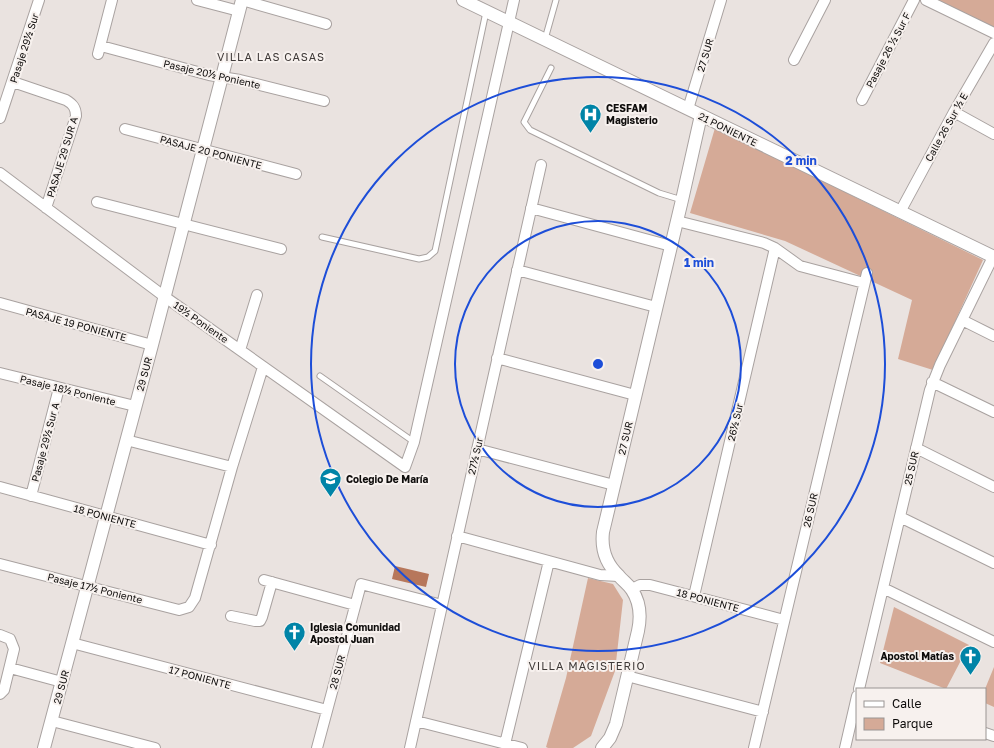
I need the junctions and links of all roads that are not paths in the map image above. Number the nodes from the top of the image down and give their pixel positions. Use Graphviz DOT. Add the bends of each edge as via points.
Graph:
graph roads {
  1 [pos="39,0"];
  2 [pos="112,0"];
  3 [pos="196,0"];
  4 [pos="463,0"];
  5 [pos="514,0"];
  6 [pos="556,0"];
  7 [pos="721,0"];
  8 [pos="826,0"];
  9 [pos="914,0"];
  10 [pos="926,0"];
  11 [pos="240,5"];
  12 [pos="486,12"];
  13 [pos="508,22"];
  14 [pos="326,24"];
  15 [pos="994,33"];
  16 [pos="545,40"];
  17 [pos="994,43"];
  18 [pos="794,60"];
  19 [pos="551,68"];
  20 [pos="222,77"];
  21 [pos="13,82"];
  22 [pos="862,100"];
  23 [pos="324,101"];
  24 [pos="688,109"];
  25 [pos="954,112"];
  26 [pos="701,115"];
  27 [pos="0,118"];
  28 [pos="125,130"];
  29 [pos="994,134"];
  30 [pos="203,150"];
  31 [pos="541,165"];
  32 [pos="0,173"];
  33 [pos="296,174"];
  34 [pos="682,200"];
  35 [pos="97,202"];
  36 [pos="46,208"];
  37 [pos="531,208"];
  38 [pos="900,212"];
  39 [pos="677,221"];
  40 [pos="183,224"];
  41 [pos="322,237"];
  42 [pos="671,246"];
  43 [pos="775,248"];
  44 [pos="281,249"];
  45 [pos="994,257"];
  46 [pos="517,270"];
  47 [pos="867,273"];
  48 [pos="864,283"];
  49 [pos="257,295"];
  50 [pos="165,297"];
  51 [pos="0,303"];
  52 [pos="656,306"];
  53 [pos="962,320"];
  54 [pos="994,336"];
  55 [pos="152,345"];
  56 [pos="240,350"];
  57 [pos="497,358"];
  58 [pos="263,367"];
  59 [pos="0,373"];
  60 [pos="320,376"];
  61 [pos="932,382"];
  62 [pos="59,388"];
  63 [pos="635,396"];
  64 [pos="136,406"];
  65 [pos="994,412"];
  66 [pos="126,440"];
  67 [pos="414,442"];
  68 [pos="916,448"];
  69 [pos="477,449"];
  70 [pos="232,467"];
  71 [pos="614,485"];
  72 [pos="994,486"];
  73 [pos="0,487"];
  74 [pos="31,496"];
  75 [pos="106,516"];
  76 [pos="900,517"];
  77 [pos="457,536"];
  78 [pos="210,545"];
  79 [pos="549,561"];
  80 [pos="994,563"];
  81 [pos="0,564"];
  82 [pos="619,576"];
  83 [pos="87,587"];
  84 [pos="883,588"];
  85 [pos="632,589"];
  86 [pos="694,596"];
  87 [pos="355,605"];
  88 [pos="442,605"];
  89 [pos="232,616"];
  90 [pos="784,620"];
  91 [pos="0,635"];
  92 [pos="994,642"];
  93 [pos="72,643"];
  94 [pos="10,668"];
  95 [pos="627,676"];
  96 [pos="62,682"];
  97 [pos="860,688"];
  98 [pos="0,694"];
  99 [pos="856,703"];
  100 [pos="327,710"];
  101 [pos="763,712"];
  102 [pos="52,720"];
  103 [pos="416,721"];
  104 [pos="505,744"];
  105 [pos="44,748"];
  106 [pos="155,748"];
  107 [pos="317,748"];
  108 [pos="410,748"];
  109 [pos="522,748"];
  110 [pos="602,748"];
  111 [pos="754,748"];
  112 [pos="845,748"];
  1 -- 21 [label="street, Pasaje 29½ Sur"];
  2 -- 20 [label="street, Pasaje 20½ Poniente" via="100,50"];
  3 -- 11 [label="street"];
  4 -- 12 [label="street, 21 PONIENTE"];
  5 -- 13 [label="street"];
  6 -- 16 [label="lane"];
  7 -- 24 [label="street, 27 SUR"];
  8 -- 18 [label="street"];
  9 -- 22 [label="street, Pasaje 26 ½ Sur F"];
  10 -- 15 [label="street"];
  11 -- 14 [label="street"];
  11 -- 20 [label="street, 29 SUR"];
  12 -- 13 [label="street, 21 PONIENTE"];
  12 -- 41 [label="lane" via="435,251 428,257 419,259"];
  13 -- 16 [label="street, 21 PONIENTE"];
  13 -- 67 [label="street"];
  16 -- 24 [label="street, 21 PONIENTE"];
  17 -- 25 [label="street, Calle 26 Sur ½ E"];
  19 -- 34 [label="lane" via="524,122 530,130 659,193"];
  20 -- 23 [label="street, Pasaje 20½ Poniente"];
  20 -- 30 [label="street, 29 SUR"];
  21 -- 27 [label="street, Pasaje 29½ Sur"];
  21 -- 36 [label="street, PASAJE 29 SUR A" via="66,100 74,107 76,116"];
  24 -- 26 [label="street, 21 PONIENTE"];
  25 -- 29 [label="street"];
  25 -- 38 [label="street, Calle 26 Sur ½ E"];
  26 -- 34 [label="street, 27 SUR"];
  26 -- 38 [label="street, 21 PONIENTE"];
  28 -- 30 [label="street, PASAJE 20 PONIENTE"];
  30 -- 33 [label="street, PASAJE 20 PONIENTE"];
  30 -- 40 [label="street, 29 SUR"];
  31 -- 37 [label="street, 27½ Sur"];
  32 -- 36 [label="street, 19½ Poniente"];
  34 -- 39 [label="street, 27 SUR"];
  35 -- 40 [label="street"];
  36 -- 50 [label="street, 19½ Poniente"];
  37 -- 42 [label="street"];
  37 -- 46 [label="street, 27½ Sur"];
  38 -- 45 [label="street, 21 PONIENTE"];
  39 -- 42 [label="street, 27 SUR"];
  39 -- 43 [label="street"];
  40 -- 44 [label="street"];
  40 -- 50 [label="street, 29 SUR"];
  42 -- 52 [label="street, 27 SUR"];
  43 -- 48 [label="street" via="800,266"];
  43 -- 86 [label="street, 26½ Sur"];
  45 -- 53 [label="street, 25 SUR"];
  46 -- 52 [label="street"];
  46 -- 57 [label="street, 27½ Sur"];
  47 -- 48 [label="street, 26 SUR"];
  48 -- 90 [label="street, 26 SUR"];
  49 -- 56 [label="street"];
  50 -- 55 [label="street, 29 SUR"];
  50 -- 56 [label="street, 19½ Poniente"];
  51 -- 55 [label="street, PASAJE 19 PONIENTE"];
  52 -- 63 [label="street, 27 SUR"];
  53 -- 54 [label="street"];
  53 -- 61 [label="street, 25 SUR"];
  55 -- 64 [label="street, 29 SUR"];
  56 -- 58 [label="street, 19½ Poniente"];
  57 -- 63 [label="street"];
  57 -- 69 [label="street, 27½ Sur"];
  58 -- 67 [label="street, 19½ Poniente" via="405,467"];
  58 -- 70 [label="street"];
  59 -- 62 [label="street, Pasaje 18½ Poniente"];
  60 -- 67 [label="lane"];
  61 -- 65 [label="street"];
  61 -- 68 [label="street, 25 SUR"];
  62 -- 64 [label="street, Pasaje 18½ Poniente"];
  62 -- 74 [label="street, Pasaje 29½ Sur A"];
  63 -- 71 [label="street, 27 SUR"];
  64 -- 66 [label="street, 29 SUR"];
  66 -- 70 [label="street"];
  66 -- 75 [label="street, 29 SUR"];
  68 -- 72 [label="street"];
  68 -- 76 [label="street, 25 SUR"];
  69 -- 71 [label="street"];
  69 -- 77 [label="street, 27½ Sur"];
  70 -- 78 [label="street"];
  71 -- 82 [label="street, 27 SUR" via="602,545 607,560"];
  73 -- 74 [label="street, 18 PONIENTE"];
  74 -- 75 [label="street, 18 PONIENTE"];
  75 -- 78 [label="street, 18 PONIENTE"];
  75 -- 83 [label="street, 29 SUR"];
  76 -- 80 [label="street"];
  76 -- 84 [label="street, 25 SUR"];
  77 -- 79 [label="street"];
  77 -- 88 [label="street, 27½ Sur"];
  78 -- 83 [label="street, Pasaje 17½ Poniente" via="195,598 189,607 178,610"];
  79 -- 82 [label="street" via="600,575"];
  79 -- 104 [label="street"];
  81 -- 83 [label="street, Pasaje 17½ Poniente"];
  82 -- 85 [label="street, 27 SUR"];
  83 -- 93 [label="street, 29 SUR"];
  84 -- 92 [label="street"];
  84 -- 97 [label="street, 25 SUR"];
  85 -- 86 [label="street, 18 PONIENTE" via="640,585 650,585"];
  85 -- 95 [label="street, 27 SUR" via="640,610"];
  86 -- 90 [label="street, 18 PONIENTE"];
  87 -- 88 [label="street, 28 SUR" via="360,584"];
  87 -- 89 [label="street" via="268,581 260,621"];
  87 -- 100 [label="street, 28 SUR"];
  88 -- 103 [label="street, 27½ Sur"];
  90 -- 101 [label="street, 26 SUR"];
  91 -- 94 [label="street" via="10,639 14,646"];
  93 -- 96 [label="street, 29 SUR"];
  93 -- 100 [label="street, 17 PONIENTE"];
  94 -- 96 [label="street"];
  94 -- 98 [label="street" via="4,690"];
  95 -- 101 [label="street"];
  95 -- 110 [label="street, 27 SUR" via="614,731"];
  96 -- 102 [label="street, 29 SUR"];
  99 -- 112 [label="street, 25 SUR"];
  100 -- 107 [label="street, 28 SUR"];
  101 -- 111 [label="street, 26 SUR"];
  102 -- 105 [label="street, 29 SUR"];
  102 -- 106 [label="street"];
  103 -- 104 [label="street"];
  103 -- 108 [label="street, 27½ Sur"];
  104 -- 109 [label="street"];
}
